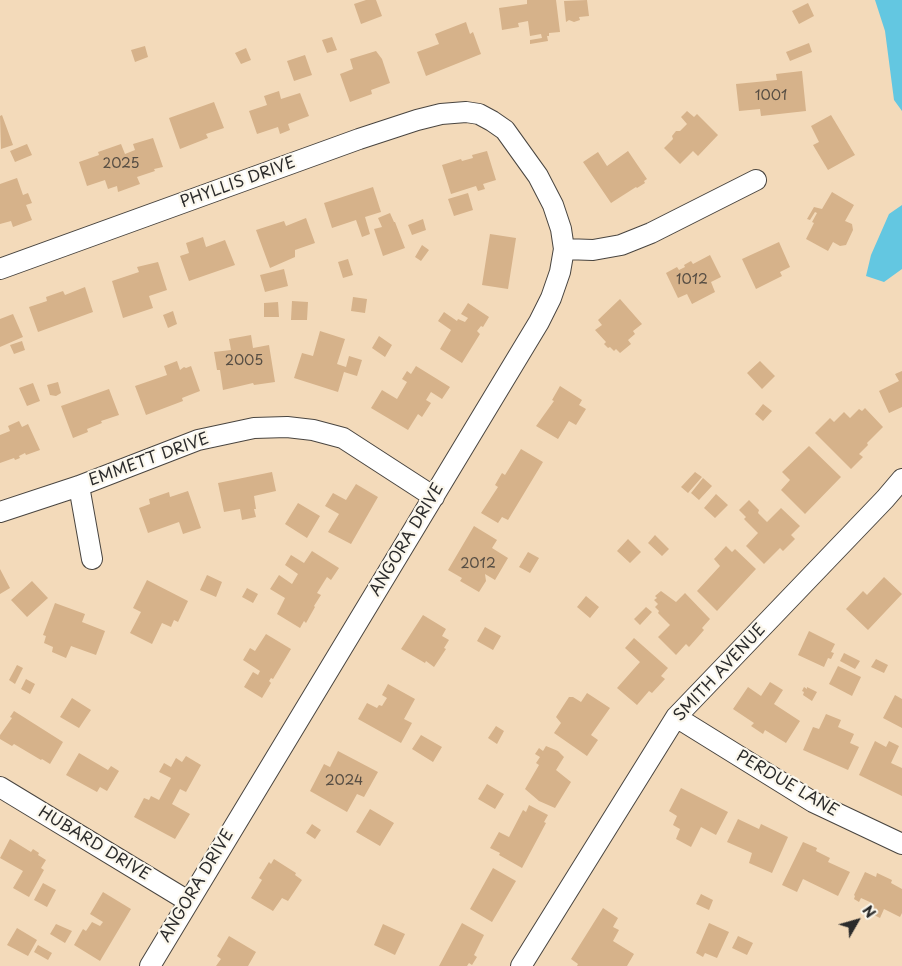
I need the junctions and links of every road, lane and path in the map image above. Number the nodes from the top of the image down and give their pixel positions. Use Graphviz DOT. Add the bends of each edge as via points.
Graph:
graph roads {
  1 [pos="479,114"];
  2 [pos="756,180"];
  3 [pos="564,249"];
  4 [pos="0,269"];
  5 [pos="902,479"];
  6 [pos="80,486"];
  7 [pos="434,497"];
  8 [pos="0,512"];
  9 [pos="92,559"];
  10 [pos="676,717"];
  11 [pos="0,787"];
  12 [pos="902,844"];
  13 [pos="188,901"];
  14 [pos="150,966"];
  15 [pos="521,966"];
  1 -- 3 [label="street, ANGORA DRIVE" via="505,130 538,176 553,205"];
  1 -- 4 [label="street, PHYLLIS DRIVE" via="441,114 384,131"];
  2 -- 3 [label="street" via="651,234 621,245 593,250"];
  3 -- 7 [label="street, ANGORA DRIVE" via="560,272 539,322"];
  5 -- 10 [label="street, SMITH AVENUE"];
  6 -- 7 [label="street, EMMETT DRIVE" via="198,440 254,428 287,427 342,438"];
  6 -- 8 [label="street, EMMETT DRIVE"];
  6 -- 9 [label="street"];
  7 -- 13 [label="street, ANGORA DRIVE"];
  10 -- 12 [label="street, PERDUE LANE" via="813,802"];
  10 -- 15 [label="street, SMITH AVENUE"];
  11 -- 13 [label="street, HUBARD DRIVE"];
  13 -- 14 [label="street, ANGORA DRIVE"];
}
